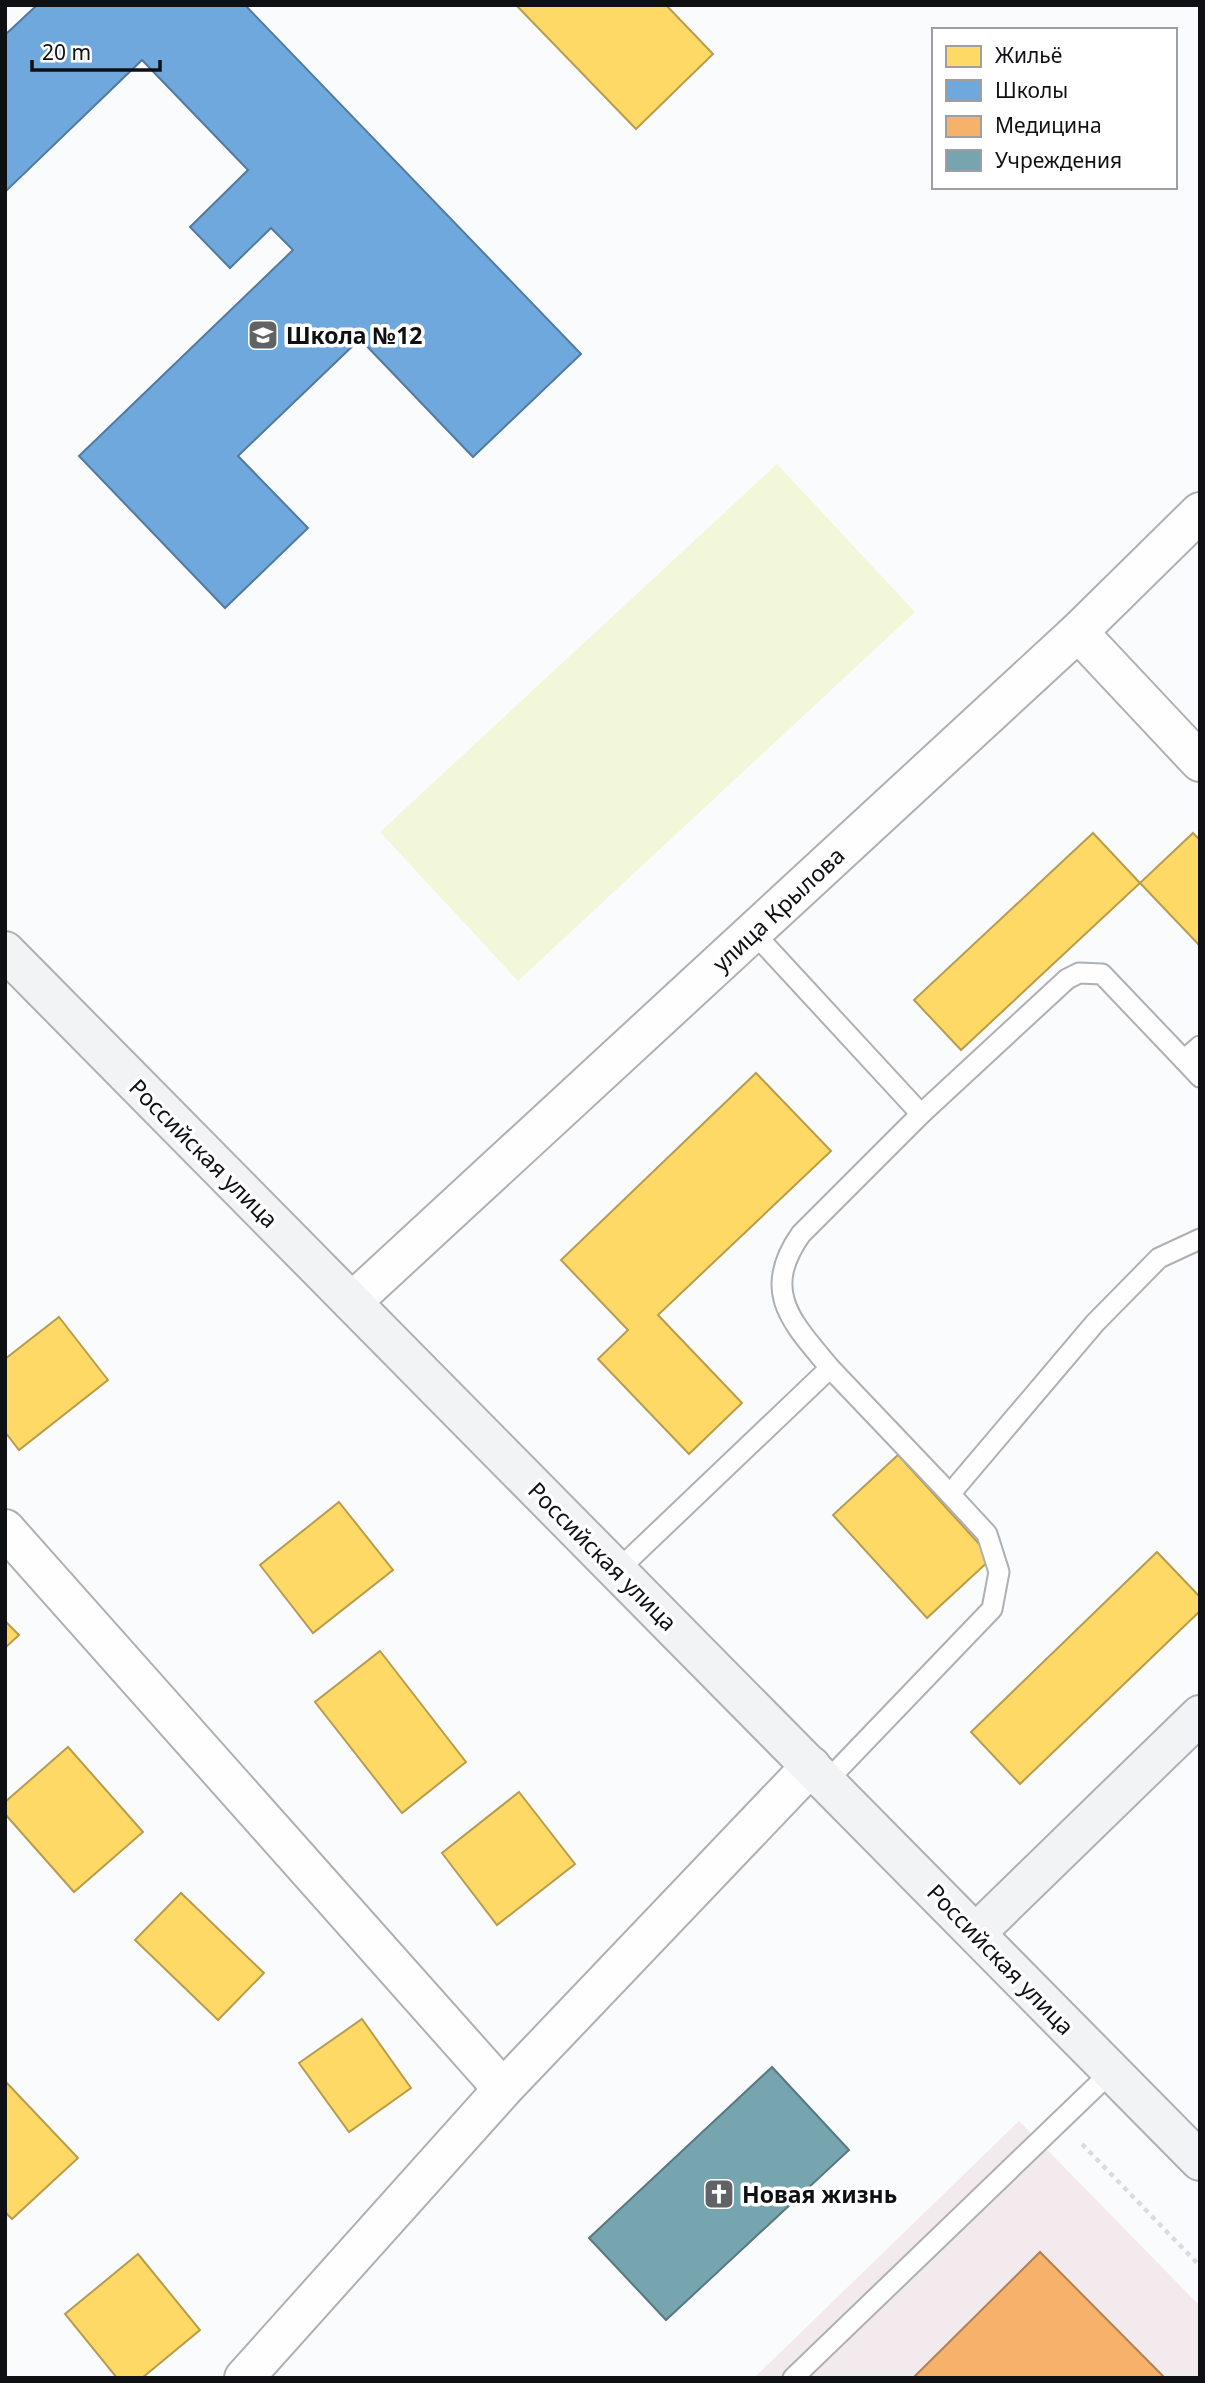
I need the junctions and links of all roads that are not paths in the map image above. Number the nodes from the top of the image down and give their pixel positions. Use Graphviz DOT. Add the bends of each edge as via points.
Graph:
graph roads {
  1 [pos="1200,512"];
  2 [pos="1078,632"];
  3 [pos="1200,762"];
  4 [pos="753,932"];
  5 [pos="5,951"];
  6 [pos="1200,1046"];
  7 [pos="1184,1060"];
  8 [pos="1200,1076"];
  9 [pos="921,1114"];
  10 [pos="1200,1239"];
  11 [pos="352,1302"];
  12 [pos="830,1368"];
  13 [pos="950,1494"];
  14 [pos="5,1529"];
  15 [pos="618,1571"];
  16 [pos="1200,1715"];
  17 [pos="819,1774"];
  18 [pos="976,1933"];
  19 [pos="1111,2072"];
  20 [pos="503,2089"];
  21 [pos="1200,2161"];
  22 [pos="244,2378"];
  23 [pos="793,2378"];
  1 -- 2 [label="street, улица Крылова"];
  2 -- 3 [label="street"];
  2 -- 4 [label="street, улица Крылова"];
  4 -- 9 [label="lane"];
  4 -- 11 [label="street, улица Крылова"];
  5 -- 11 [label="street, Российская улица"];
  6 -- 7 [label="lane"];
  7 -- 8 [label="lane"];
  7 -- 9 [label="lane" via="1111,981 1092,971 1079,973 1067,979"];
  9 -- 12 [label="lane" via="788,1253 780,1278 783,1299 792,1322"];
  10 -- 13 [label="lane" via="1159,1258 1095,1323"];
  11 -- 15 [label="street, Российская улица"];
  12 -- 13 [label="lane"];
  12 -- 15 [label="lane"];
  13 -- 17 [label="lane" via="987,1534 999,1572 992,1609"];
  14 -- 20 [label="street"];
  15 -- 17 [label="street, Российская улица"];
  16 -- 18 [label="street"];
  17 -- 18 [label="street, Российская улица"];
  17 -- 20 [label="street"];
  18 -- 19 [label="street, Российская улица"];
  19 -- 21 [label="street, Российская улица"];
  19 -- 23 [label="lane"];
  20 -- 22 [label="street"];
}
